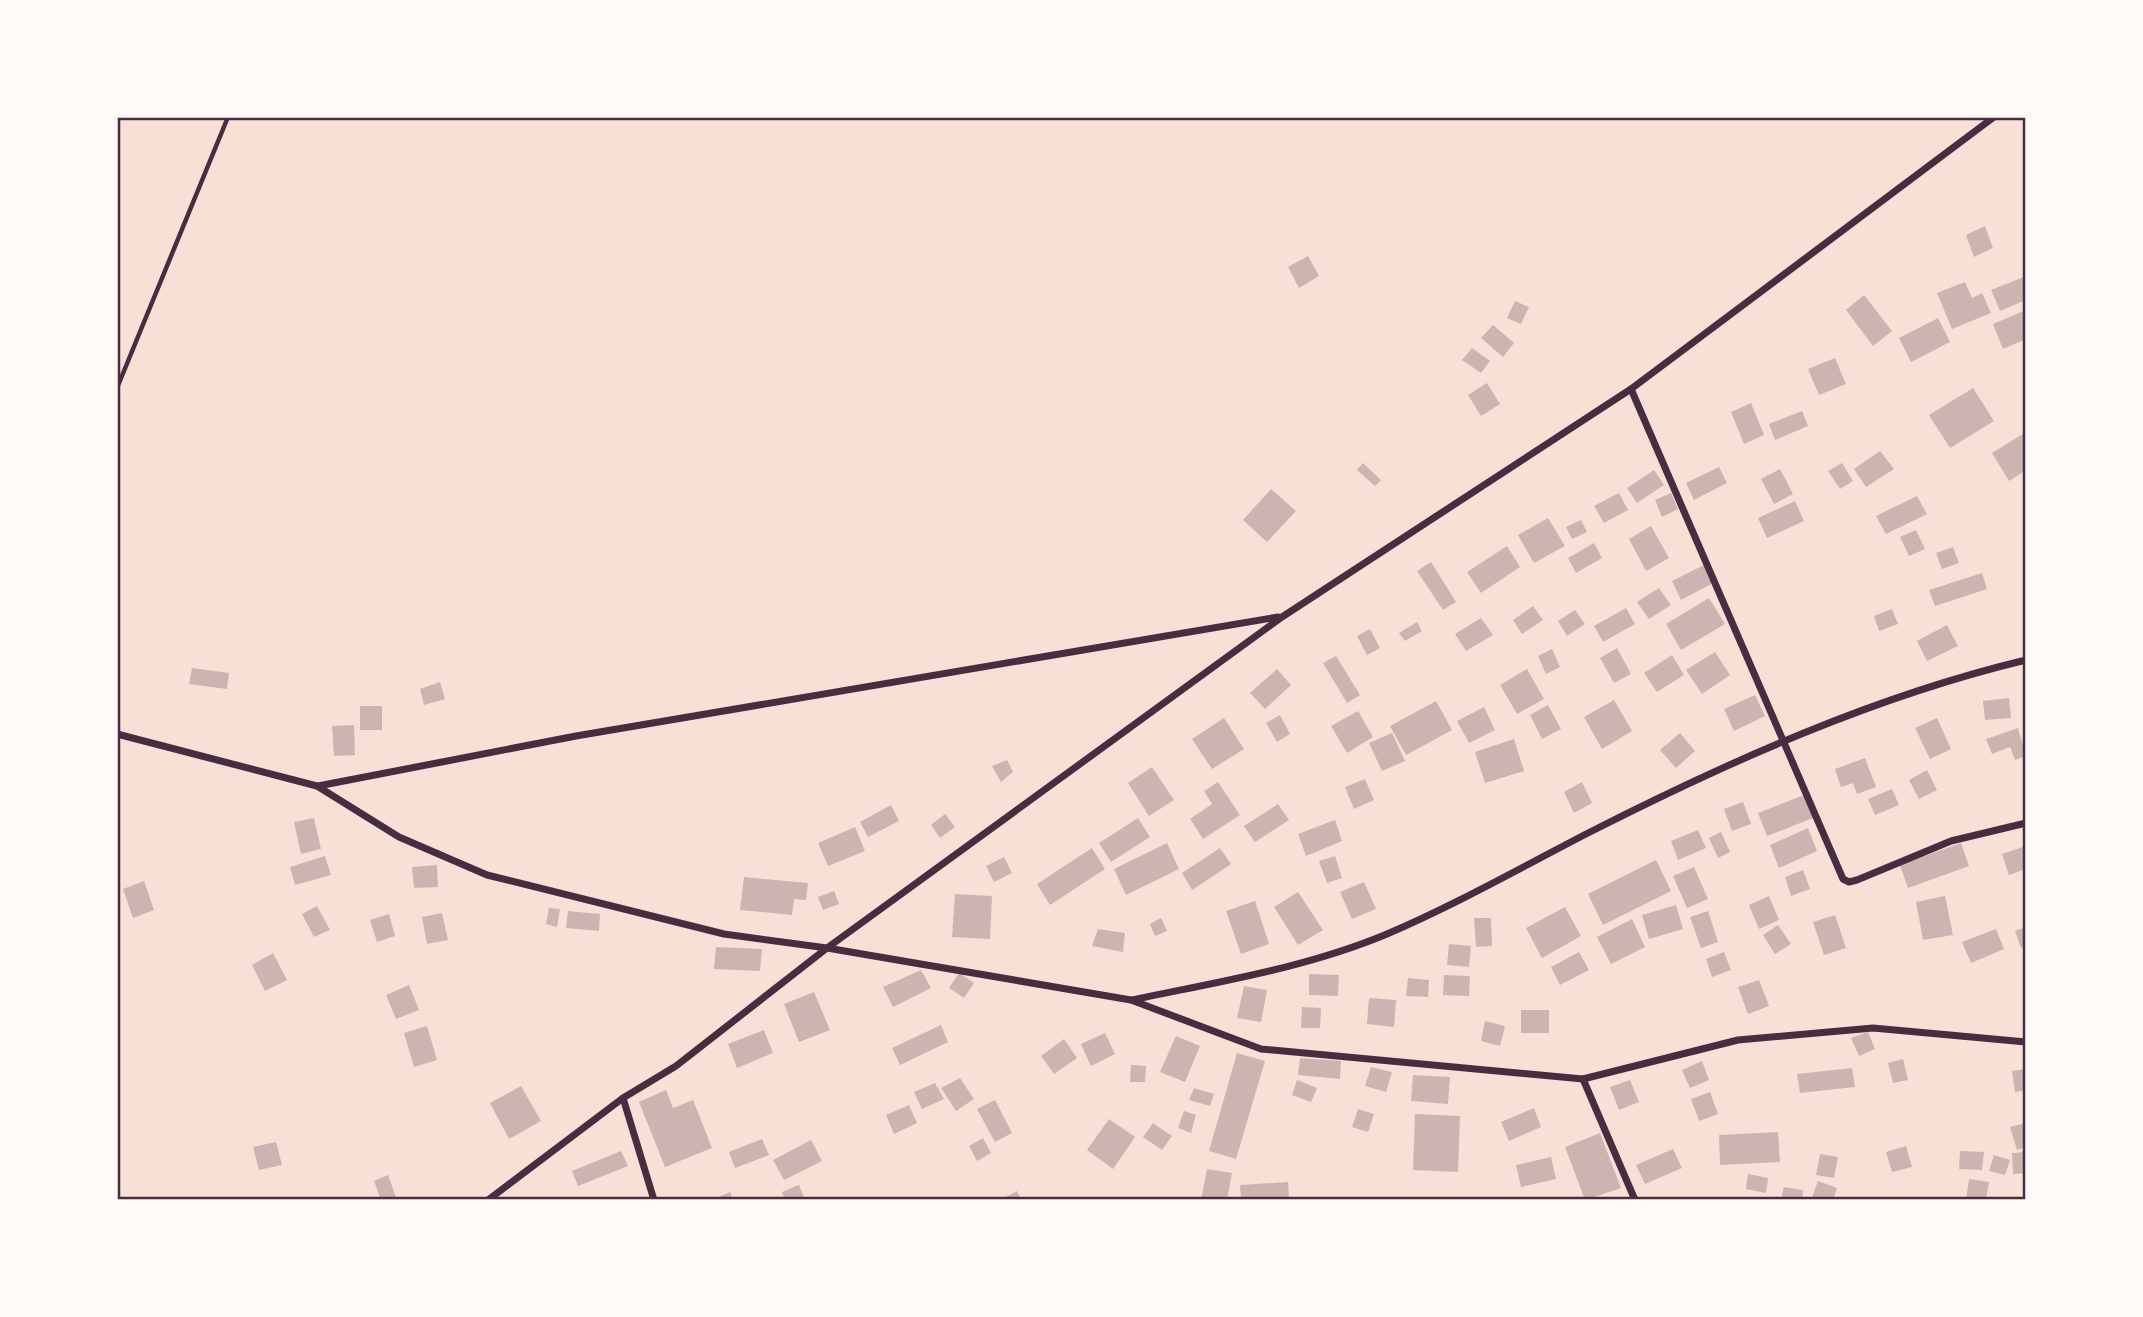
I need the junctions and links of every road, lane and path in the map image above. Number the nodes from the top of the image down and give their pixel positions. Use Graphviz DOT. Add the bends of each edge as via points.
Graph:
graph roads {
  1 [pos="228,117"];
  2 [pos="1994,117"];
  3 [pos="117,388"];
  4 [pos="1631,389"];
  5 [pos="1282,617"];
  6 [pos="2026,660"];
  7 [pos="117,734"];
  8 [pos="1783,742"];
  9 [pos="317,786"];
  10 [pos="2026,823"];
  11 [pos="827,947"];
  12 [pos="1131,1000"];
  13 [pos="2026,1042"];
  14 [pos="1583,1079"];
  15 [pos="623,1098"];
  16 [pos="488,1200"];
  17 [pos="654,1200"];
  18 [pos="1635,1200"];
  1 -- 3 [label="path"];
  2 -- 4 [label="street"];
  4 -- 5 [label="street"];
  4 -- 8 [label="street"];
  5 -- 9 [label="street" via="576,736"];
  5 -- 11 [label="street"];
  6 -- 8 [label="street" via="1975,672"];
  7 -- 9 [label="street"];
  8 -- 10 [label="street" via="1843,879 1849,882 1951,841"];
  8 -- 12 [label="street" via="1384,935 1290,966"];
  9 -- 11 [label="street" via="399,837 487,875 724,934"];
  11 -- 12 [label="street"];
  11 -- 15 [label="street" via="676,1066"];
  12 -- 14 [label="street" via="1261,1049"];
  13 -- 14 [label="street" via="1872,1028 1738,1040"];
  14 -- 18 [label="street"];
  15 -- 16 [label="street"];
  15 -- 17 [label="street"];
}
